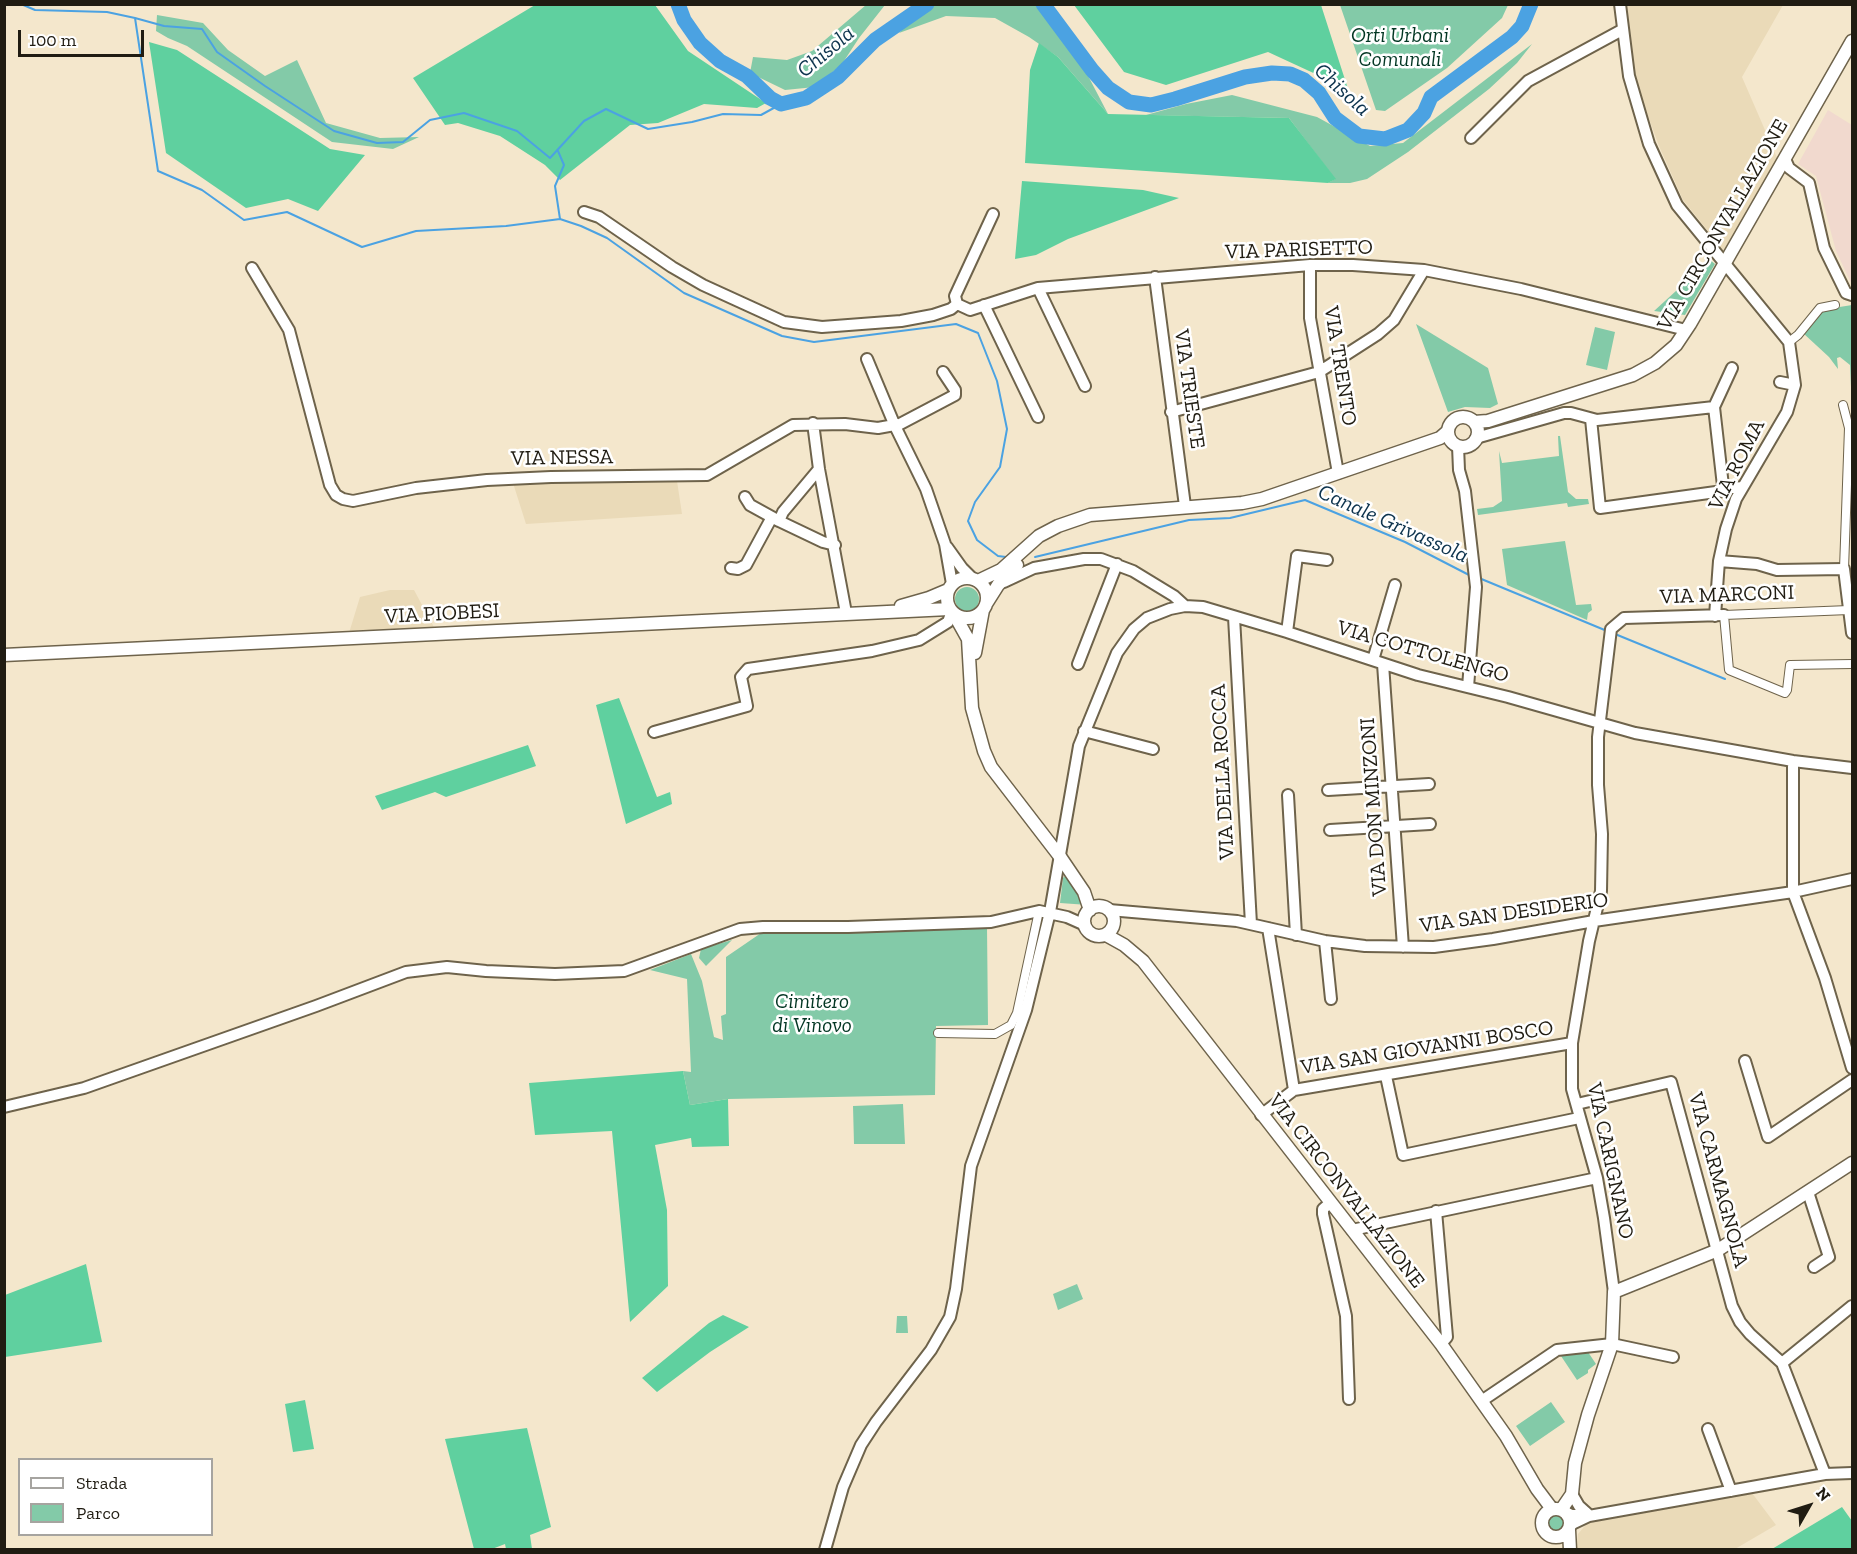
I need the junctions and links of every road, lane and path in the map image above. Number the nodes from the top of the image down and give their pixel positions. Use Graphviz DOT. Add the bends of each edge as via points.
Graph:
graph roads {
  1 [pos="1620,4"];
  2 [pos="1622,30"];
  3 [pos="1852,41"];
  4 [pos="1849,56"];
  5 [pos="1471,138"];
  6 [pos="1785,159"];
  7 [pos="584,212"];
  8 [pos="993,214"];
  9 [pos="1725,263"];
  10 [pos="1310,265"];
  11 [pos="252,268"];
  12 [pos="1424,270"];
  13 [pos="1155,277"];
  14 [pos="1038,288"];
  15 [pos="1852,295"];
  16 [pos="956,300"];
  17 [pos="984,305"];
  18 [pos="1835,305"];
  19 [pos="1686,330"];
  20 [pos="1790,342"];
  21 [pos="867,359"];
  22 [pos="1732,368"];
  23 [pos="943,372"];
  24 [pos="1319,372"];
  25 [pos="1780,382"];
  26 [pos="1795,385"];
  27 [pos="1085,386"];
  28 [pos="1843,405"];
  29 [pos="1714,407"];
  30 [pos="1171,412"];
  31 [pos="1038,417"];
  32 [pos="1591,419"];
  33 [pos="813,423"];
  34 [pos="895,426"];
  35 [pos="1461,436"];
  36 [pos="819,469"];
  37 [pos="1338,473"];
  38 [pos="1743,487"];
  39 [pos="1723,488"];
  40 [pos="745,497"];
  41 [pos="1736,499"];
  42 [pos="1185,506"];
  43 [pos="776,519"];
  44 [pos="1058,526"];
  45 [pos="1849,540"];
  46 [pos="945,544"];
  47 [pos="835,545"];
  48 [pos="1723,546"];
  49 [pos="1328,561"];
  50 [pos="1719,561"];
  51 [pos="1732,562"];
  52 [pos="1117,564"];
  53 [pos="731,568"];
  54 [pos="1845,569"];
  55 [pos="975,580"];
  56 [pos="998,585"];
  57 [pos="1395,585"];
  58 [pos="950,587"];
  59 [pos="1185,606"];
  60 [pos="984,607"];
  61 [pos="1851,610"];
  62 [pos="881,611"];
  63 [pos="952,611"];
  64 [pos="846,613"];
  65 [pos="1719,616"];
  66 [pos="1234,617"];
  67 [pos="1852,628"];
  68 [pos="1611,631"];
  69 [pos="1287,632"];
  70 [pos="4,655"];
  71 [pos="1378,662"];
  72 [pos="1078,664"];
  73 [pos="1852,664"];
  74 [pos="971,669"];
  75 [pos="1468,687"];
  76 [pos="1599,723"];
  77 [pos="1084,731"];
  78 [pos="654,732"];
  79 [pos="1153,749"];
  80 [pos="1793,761"];
  81 [pos="1852,768"];
  82 [pos="1429,784"];
  83 [pos="1392,786"];
  84 [pos="1328,790"];
  85 [pos="1288,795"];
  86 [pos="1430,824"];
  87 [pos="1394,826"];
  88 [pos="1330,830"];
  89 [pos="1060,858"];
  90 [pos="1852,879"];
  91 [pos="1793,892"];
  92 [pos="1045,912"];
  93 [pos="1102,917"];
  94 [pos="1594,921"];
  95 [pos="1251,924"];
  96 [pos="1268,928"];
  97 [pos="1296,935"];
  98 [pos="1325,941"];
  99 [pos="1403,947"];
  100 [pos="1331,999"];
  101 [pos="938,1033"];
  102 [pos="1572,1043"];
  103 [pos="1745,1061"];
  104 [pos="1852,1068"];
  105 [pos="1386,1076"];
  106 [pos="1852,1080"];
  107 [pos="1294,1090"];
  108 [pos="1577,1104"];
  109 [pos="7,1107"];
  110 [pos="1261,1115"];
  111 [pos="1579,1118"];
  112 [pos="1852,1163"];
  113 [pos="1596,1178"];
  114 [pos="1808,1191"];
  115 [pos="1329,1203"];
  116 [pos="1436,1211"];
  117 [pos="1352,1230"];
  118 [pos="1718,1250"];
  119 [pos="1814,1267"];
  120 [pos="1614,1292"];
  121 [pos="1852,1306"];
  122 [pos="1441,1344"];
  123 [pos="1612,1344"];
  124 [pos="1673,1357"];
  125 [pos="1782,1363"];
  126 [pos="1349,1399"];
  127 [pos="1483,1400"];
  128 [pos="1708,1429"];
  129 [pos="1852,1473"];
  130 [pos="1825,1474"];
  131 [pos="1537,1489"];
  132 [pos="1731,1491"];
  133 [pos="1572,1494"];
  134 [pos="1560,1511"];
  135 [pos="1591,1516"];
  136 [pos="1542,1519"];
  137 [pos="1570,1528"];
  138 [pos="1553,1537"];
  139 [pos="825,1550"];
  140 [pos="1560,1550"];
  141 [pos="1570,1550"];
  1 -- 2 [label="street"];
  2 -- 5 [label="street" via="1528,81"];
  2 -- 9 [label="street" via="1629,76 1649,144 1677,205"];
  3 -- 4 [label="street, VIA CIRCONVALLAZIONE"];
  4 -- 6 [label="street, VIA CIRCONVALLAZIONE"];
  6 -- 9 [label="street, VIA CIRCONVALLAZIONE"];
  6 -- 15 [label="street" via="1789,168 1809,183 1824,248 1846,293"];
  7 -- 16 [label="street" via="599,217 703,285 784,322 822,327 902,321 951,309"];
  8 -- 16 [label="street"];
  9 -- 19 [label="street, VIA CIRCONVALLAZIONE"];
  9 -- 20 [label="street"];
  10 -- 12 [label="street, VIA PARISETTO"];
  10 -- 13 [label="street, VIA PARISETTO"];
  10 -- 24 [label="street, VIA TRENTO" via="1310,318"];
  11 -- 33 [label="street, VIA NESSA" via="289,330 330,485 343,499 353,501 416,488 488,480 707,475 793,425"];
  12 -- 19 [label="street, VIA PARISETTO" via="1521,289"];
  12 -- 24 [label="street" via="1394,320"];
  13 -- 14 [label="street, VIA PARISETTO"];
  13 -- 30 [label="street, VIA TRIESTE"];
  14 -- 17 [label="street, VIA PARISETTO"];
  14 -- 27 [label="street"];
  16 -- 17 [label="street, VIA PARISETTO" via="970,310"];
  17 -- 31 [label="street"];
  18 -- 20 [label="street" via="1820,308"];
  19 -- 35 [label="street, VIA CIRCONVALLAZIONE" via="1655,363 1633,375 1488,421"];
  20 -- 26 [label="street, VIA ROMA"];
  21 -- 34 [label="street"];
  22 -- 29 [label="street"];
  23 -- 34 [label="street" via="955,395"];
  24 -- 30 [label="street"];
  24 -- 37 [label="street, VIA TRENTO"];
  25 -- 26 [label="street"];
  26 -- 38 [label="street, VIA ROMA" via="1787,412"];
  28 -- 45 [label="street" via="1849,428"];
  29 -- 32 [label="street"];
  29 -- 39 [label="street"];
  30 -- 42 [label="street, VIA TRIESTE"];
  32 -- 35 [label="street" via="1564,413"];
  32 -- 39 [label="street" via="1600,508"];
  33 -- 34 [label="street, VIA NESSA"];
  33 -- 36 [label="street"];
  34 -- 46 [label="street" via="924,484"];
  35 -- 37 [label="street"];
  35 -- 75 [label="street" via="1459,470 1475,577"];
  36 -- 43 [label="street"];
  36 -- 47 [label="street"];
  37 -- 42 [label="street" via="1262,499"];
  38 -- 39 [label="street"];
  38 -- 41 [label="street, VIA ROMA"];
  39 -- 41 [label="street"];
  40 -- 43 [label="street" via="750,505"];
  41 -- 48 [label="street, VIA ROMA"];
  42 -- 44 [label="street" via="1090,515"];
  43 -- 47 [label="street"];
  43 -- 53 [label="street" via="746,565"];
  44 -- 55 [label="street" via="1039,536 1001,570"];
  44 -- 56 [label="street"];
  45 -- 54 [label="street"];
  46 -- 55 [label="street"];
  46 -- 58 [label="street"];
  47 -- 64 [label="street"];
  48 -- 50 [label="street, VIA ROMA"];
  48 -- 51 [label="street"];
  49 -- 69 [label="street" via="1297,556"];
  50 -- 51 [label="street"];
  50 -- 65 [label="street, VIA ROMA"];
  51 -- 54 [label="street" via="1777,570"];
  52 -- 56 [label="street, VIA COTTOLENGO" via="1084,559 1034,567"];
  52 -- 59 [label="street, VIA COTTOLENGO"];
  52 -- 72 [label="street"];
  54 -- 61 [label="street"];
  55 -- 58 [label="street" via="962,578"];
  55 -- 60 [label="street" via="986,591"];
  56 -- 60 [label="street"];
  57 -- 71 [label="street"];
  58 -- 62 [label="street, VIA PIOBESI" via="929,598"];
  58 -- 63 [label="street" via="946,596"];
  59 -- 66 [label="street, VIA COTTOLENGO"];
  59 -- 77 [label="street" via="1158,612 1125,640"];
  60 -- 63 [label="street" via="972,617 959,617"];
  60 -- 74 [label="street"];
  61 -- 65 [label="street, VIA MARCONI"];
  61 -- 67 [label="street"];
  62 -- 63 [label="street, VIA PIOBESI"];
  62 -- 64 [label="street, VIA PIOBESI"];
  63 -- 74 [label="street" via="968,639"];
  63 -- 78 [label="street" via="948,622 919,640 748,669 741,677 747,706"];
  64 -- 70 [label="street, VIA PIOBESI"];
  65 -- 68 [label="street, VIA MARCONI" via="1624,618"];
  65 -- 73 [label="street" via="1729,670 1785,693 1790,665"];
  66 -- 69 [label="street, VIA COTTOLENGO"];
  66 -- 95 [label="street, VIA DELLA ROCCA"];
  68 -- 76 [label="street, VIA CARIGNANO"];
  69 -- 71 [label="street, VIA COTTOLENGO"];
  71 -- 75 [label="street, VIA COTTOLENGO"];
  71 -- 83 [label="street, VIA DON MINZONI"];
  74 -- 89 [label="street" via="972,708 988,759"];
  75 -- 76 [label="street, VIA COTTOLENGO"];
  76 -- 80 [label="street, VIA COTTOLENGO"];
  76 -- 94 [label="street, VIA CARIGNANO" via="1601,891"];
  77 -- 79 [label="street"];
  77 -- 89 [label="street"];
  80 -- 81 [label="street, VIA COTTOLENGO"];
  80 -- 91 [label="street"];
  82 -- 83 [label="street"];
  83 -- 84 [label="street"];
  83 -- 87 [label="street, VIA DON MINZONI"];
  85 -- 97 [label="street"];
  86 -- 87 [label="street"];
  87 -- 88 [label="street"];
  87 -- 99 [label="street, VIA DON MINZONI"];
  89 -- 92 [label="street"];
  89 -- 93 [label="street"];
  90 -- 91 [label="street, VIA SAN DESIDERIO"];
  91 -- 94 [label="street, VIA SAN DESIDERIO"];
  91 -- 104 [label="street" via="1825,978"];
  92 -- 93 [label="street, VIA SAN DESIDERIO" via="1067,917"];
  92 -- 101 [label="street" via="1011,1025 995,1034"];
  92 -- 109 [label="street" via="991,922 740,929 624,971 555,974 447,967 406,972 84,1088"];
  92 -- 139 [label="street" via="1026,1010 970,1166 950,1317 861,1445 843,1487"];
  93 -- 95 [label="street, VIA SAN DESIDERIO"];
  93 -- 110 [label="street, VIA CIRCONVALLAZIONE" via="1143,961"];
  94 -- 99 [label="street, VIA SAN DESIDERIO" via="1493,939"];
  94 -- 102 [label="street, VIA CARIGNANO"];
  95 -- 96 [label="street, VIA SAN DESIDERIO"];
  96 -- 97 [label="street, VIA SAN DESIDERIO"];
  96 -- 107 [label="street"];
  97 -- 98 [label="street, VIA SAN DESIDERIO"];
  98 -- 99 [label="street, VIA SAN DESIDERIO"];
  98 -- 100 [label="street"];
  102 -- 105 [label="street, VIA SAN GIOVANNI BOSCO"];
  102 -- 108 [label="street, VIA CARIGNANO" via="1572,1089"];
  103 -- 106 [label="street" via="1768,1137"];
  105 -- 107 [label="street, VIA SAN GIOVANNI BOSCO"];
  105 -- 111 [label="street" via="1403,1155"];
  107 -- 110 [label="street, VIA SAN GIOVANNI BOSCO"];
  108 -- 111 [label="street, VIA CARIGNANO"];
  108 -- 118 [label="street, VIA CARMAGNOLA" via="1671,1082"];
  110 -- 115 [label="street, VIA CIRCONVALLAZIONE"];
  111 -- 113 [label="street, VIA CARIGNANO"];
  112 -- 114 [label="street"];
  113 -- 116 [label="street"];
  113 -- 120 [label="street, VIA CARIGNANO"];
  114 -- 118 [label="street"];
  114 -- 119 [label="street" via="1829,1257"];
  115 -- 117 [label="street, VIA CIRCONVALLAZIONE"];
  115 -- 126 [label="street" via="1323,1214 1346,1316"];
  116 -- 117 [label="street"];
  116 -- 122 [label="street" via="1447,1337"];
  117 -- 122 [label="street, VIA CIRCONVALLAZIONE"];
  118 -- 120 [label="street"];
  118 -- 125 [label="street, VIA CARMAGNOLA" via="1740,1322"];
  120 -- 123 [label="street, VIA CARIGNANO"];
  121 -- 125 [label="street"];
  122 -- 127 [label="street, VIA CIRCONVALLAZIONE"];
  123 -- 124 [label="street"];
  123 -- 127 [label="street" via="1557,1350"];
  123 -- 133 [label="street, VIA CARIGNANO" via="1575,1463"];
  125 -- 130 [label="street"];
  127 -- 131 [label="street, VIA CIRCONVALLAZIONE"];
  128 -- 132 [label="street"];
  129 -- 130 [label="street"];
  130 -- 132 [label="street"];
  131 -- 134 [label="street, VIA CIRCONVALLAZIONE"];
  131 -- 136 [label="street, VIA CIRCONVALLAZIONE"];
  132 -- 135 [label="street"];
  133 -- 134 [label="street, VIA CARIGNANO"];
  133 -- 135 [label="street"];
  134 -- 135 [label="street"];
  134 -- 136 [label="street" via="1548,1511"];
  134 -- 137 [label="street" via="1568,1516"];
  135 -- 137 [label="street"];
  136 -- 138 [label="street" via="1545,1532"];
  137 -- 138 [label="street" via="1562,1536"];
  137 -- 141 [label="street"];
  138 -- 140 [label="street"];
}
